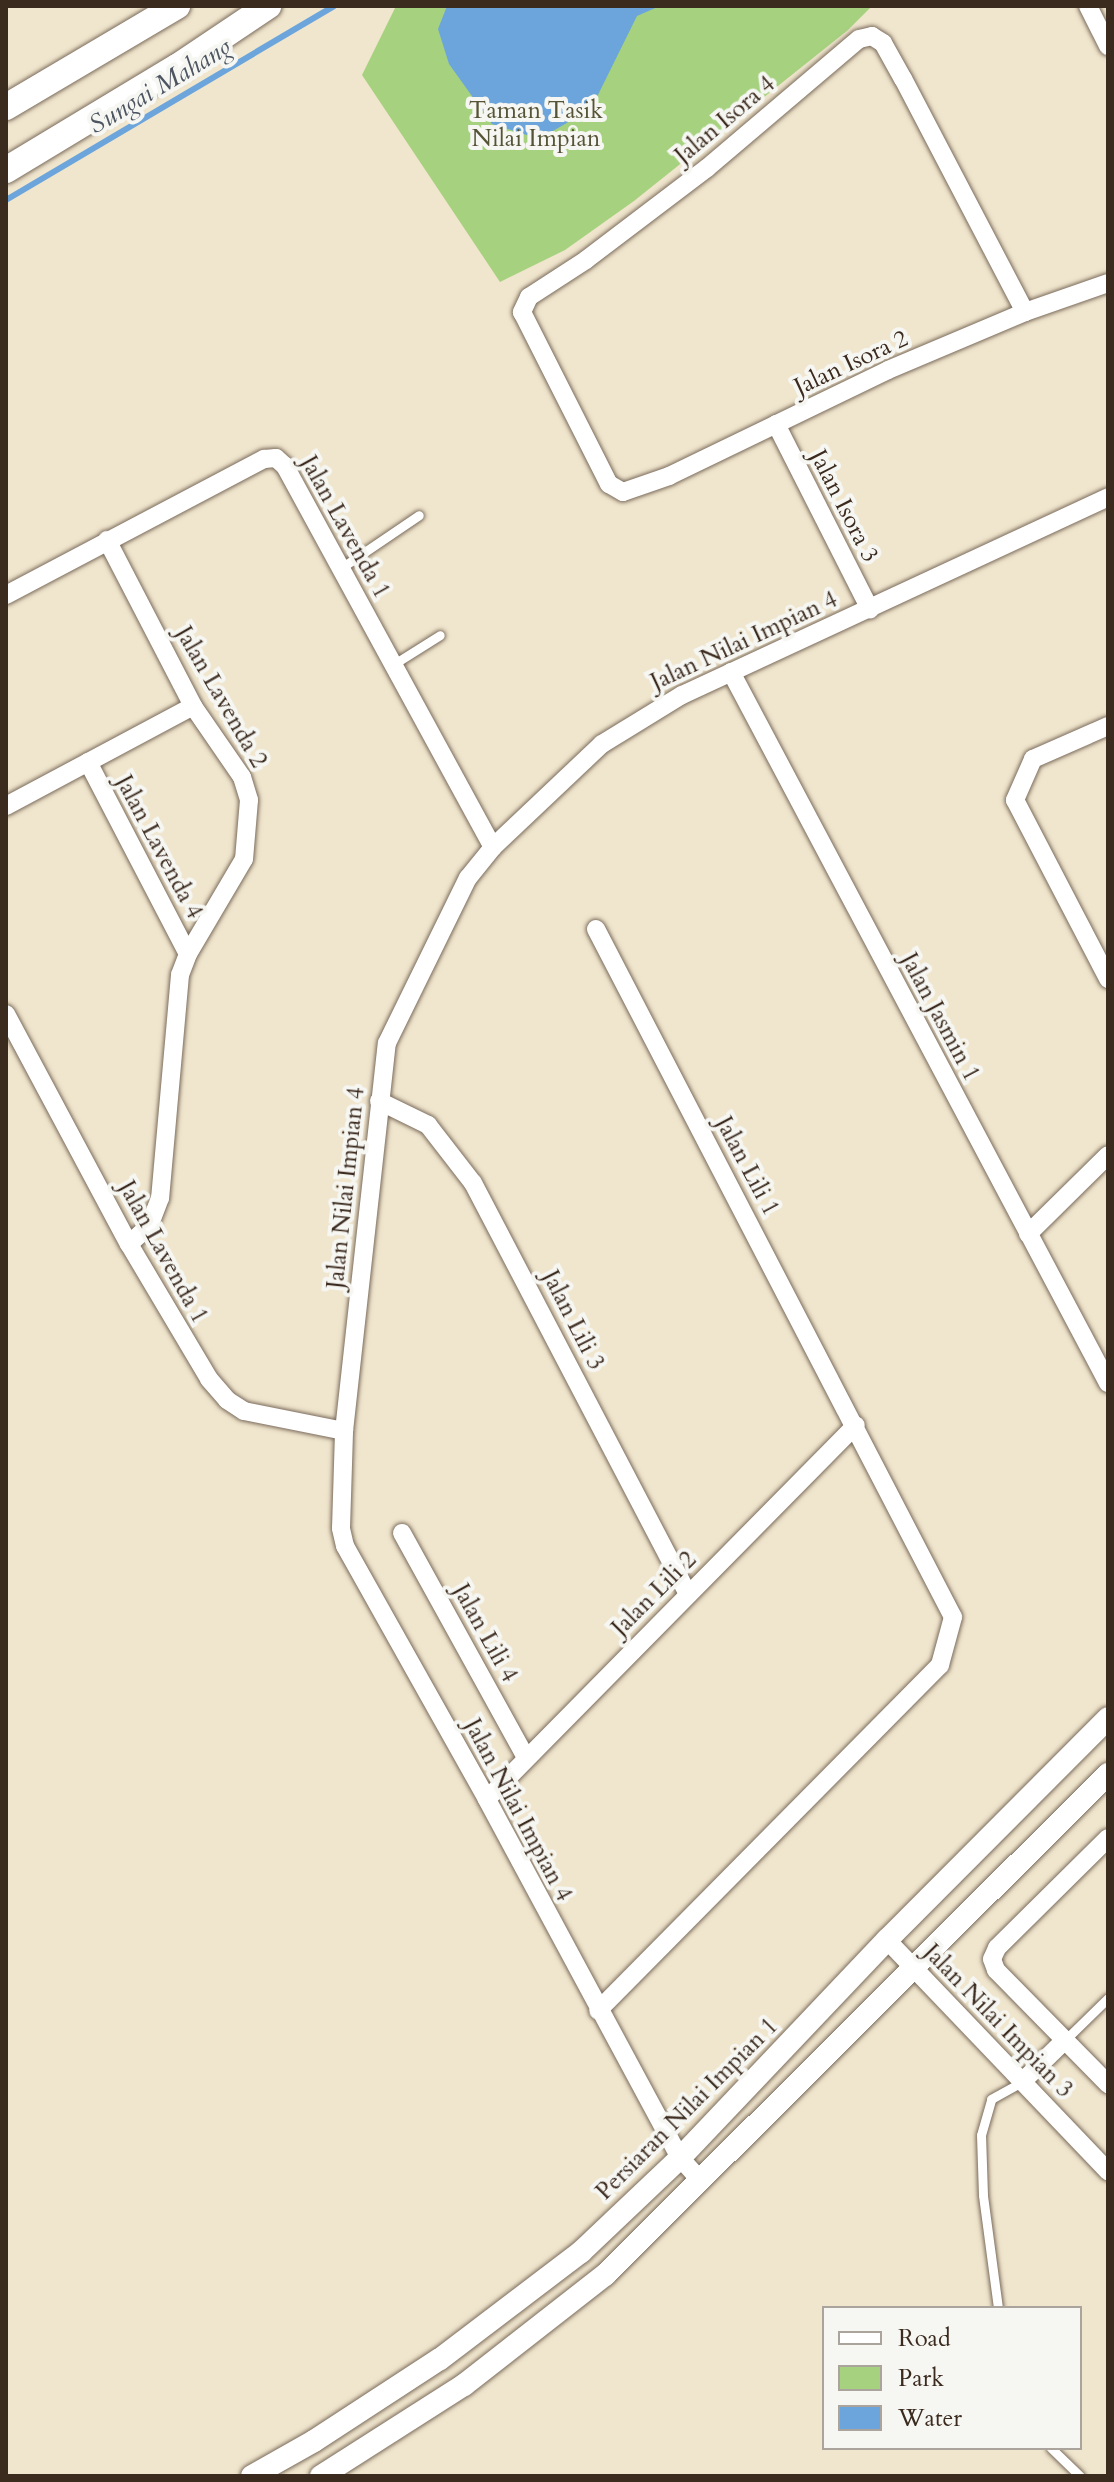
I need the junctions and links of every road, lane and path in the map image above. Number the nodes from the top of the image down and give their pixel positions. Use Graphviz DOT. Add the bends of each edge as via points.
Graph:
graph roads {
  1 [pos="177,6"];
  2 [pos="268,6"];
  3 [pos="1088,6"];
  4 [pos="1108,46"];
  5 [pos="6,107"];
  6 [pos="6,170"];
  7 [pos="1108,283"];
  8 [pos="1025,312"];
  9 [pos="776,424"];
  10 [pos="617,491"];
  11 [pos="1108,497"];
  12 [pos="419,515"];
  13 [pos="107,540"];
  14 [pos="341,568"];
  15 [pos="6,595"];
  16 [pos="870,609"];
  17 [pos="440,635"];
  18 [pos="394,664"];
  19 [pos="731,672"];
  20 [pos="193,706"];
  21 [pos="1108,726"];
  22 [pos="88,762"];
  23 [pos="6,806"];
  24 [pos="493,847"];
  25 [pos="596,929"];
  26 [pos="188,954"];
  27 [pos="1108,979"];
  28 [pos="6,1014"];
  29 [pos="379,1101"];
  30 [pos="1108,1155"];
  31 [pos="1028,1234"];
  32 [pos="129,1244"];
  33 [pos="1108,1383"];
  34 [pos="856,1425"];
  35 [pos="344,1431"];
  36 [pos="402,1533"];
  37 [pos="688,1594"];
  38 [pos="1108,1718"];
  39 [pos="525,1756"];
  40 [pos="1108,1774"];
  41 [pos="487,1799"];
  42 [pos="1108,1838"];
  43 [pos="887,1940"];
  44 [pos="913,1967"];
  45 [pos="1108,1998"];
  46 [pos="598,2011"];
  47 [pos="1065,2040"];
  48 [pos="1023,2081"];
  49 [pos="1108,2084"];
  50 [pos="680,2158"];
  51 [pos="1108,2171"];
  52 [pos="701,2181"];
  53 [pos="998,2306"];
  54 [pos="1053,2450"];
  55 [pos="252,2476"];
  56 [pos="321,2476"];
  57 [pos="1080,2476"];
  1 -- 5 [label="main road"];
  2 -- 6 [label="main road"];
  3 -- 4 [label="street"];
  7 -- 8 [label="street, Jalan Isora 2"];
  8 -- 9 [label="street, Jalan Isora 2"];
  8 -- 10 [label="street, Jalan Isora 4" via="883,43 865,36 707,168 525,301 524,317"];
  9 -- 10 [label="street, Jalan Isora 2" via="669,476 628,492"];
  9 -- 16 [label="street, Jalan Isora 3"];
  11 -- 16 [label="street, Jalan Nilai Impian 4"];
  12 -- 14 [label="lane"];
  13 -- 14 [label="street, Jalan Lavenda 1" via="264,459 276,458"];
  13 -- 15 [label="street, Jalan Lavenda 1"];
  13 -- 20 [label="street, Jalan Lavenda 2"];
  14 -- 18 [label="street, Jalan Lavenda 1"];
  16 -- 19 [label="street, Jalan Nilai Impian 4"];
  17 -- 18 [label="lane"];
  18 -- 24 [label="street, Jalan Lavenda 1"];
  19 -- 24 [label="street, Jalan Nilai Impian 4" via="655,709 602,744"];
  19 -- 31 [label="street, Jalan Jasmin 1"];
  20 -- 22 [label="street"];
  20 -- 26 [label="street, Jalan Lavenda 2" via="242,777 249,800 244,859"];
  21 -- 27 [label="street" via="1033,759 1015,800"];
  22 -- 23 [label="street"];
  22 -- 26 [label="street, Jalan Lavenda 4"];
  24 -- 29 [label="street, Jalan Nilai Impian 4" via="458,895 394,1024"];
  25 -- 34 [label="street, Jalan Lili 1"];
  26 -- 32 [label="street, Jalan Lavenda 2" via="178,989 160,1198 149,1226"];
  28 -- 32 [label="street, Jalan Lavenda 1"];
  29 -- 35 [label="street, Jalan Nilai Impian 4"];
  29 -- 37 [label="street, Jalan Lili 3" via="428,1125 473,1183"];
  30 -- 31 [label="street"];
  31 -- 33 [label="street, Jalan Jasmin 1"];
  32 -- 35 [label="street, Jalan Lavenda 1" via="191,1351 227,1400 261,1417"];
  34 -- 37 [label="street, Jalan Lili 2"];
  34 -- 46 [label="street, Jalan Lili 1" via="953,1613 943,1662"];
  35 -- 41 [label="street, Jalan Nilai Impian 4" via="345,1546"];
  36 -- 39 [label="street, Jalan Lili 4"];
  37 -- 39 [label="street, Jalan Lili 2"];
  38 -- 43 [label="street, Persiaran Nilai Impian 1"];
  39 -- 41 [label="street, Jalan Lili 2"];
  40 -- 44 [label="street"];
  41 -- 46 [label="street, Jalan Nilai Impian 4"];
  42 -- 47 [label="street" via="993,1953 996,1970"];
  43 -- 44 [label="street, Jalan Nilai Impian 3"];
  43 -- 50 [label="street, Persiaran Nilai Impian 1"];
  44 -- 48 [label="street, Jalan Nilai Impian 3"];
  44 -- 52 [label="street"];
  45 -- 47 [label="lane"];
  46 -- 50 [label="street, Jalan Nilai Impian 4"];
  47 -- 48 [label="street"];
  47 -- 49 [label="street"];
  48 -- 51 [label="street, Jalan Nilai Impian 3"];
  48 -- 53 [label="lane" via="991,2099 981,2135"];
  50 -- 52 [label="street, Jalan Nilai Impian 4"];
  50 -- 55 [label="street, Persiaran Nilai Impian 1" via="581,2252 440,2359"];
  52 -- 56 [label="street" via="605,2275 464,2385"];
  54 -- 57 [label="lane"];
}
